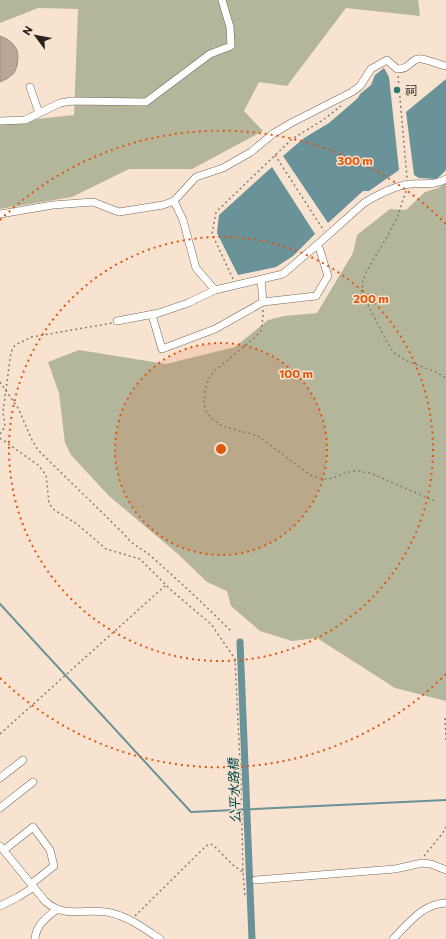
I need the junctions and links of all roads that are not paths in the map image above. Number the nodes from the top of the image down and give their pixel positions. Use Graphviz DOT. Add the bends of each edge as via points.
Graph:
graph roads {
  1 [pos="222,0"];
  2 [pos="446,66"];
  3 [pos="30,87"];
  4 [pos="39,113"];
  5 [pos="0,121"];
  6 [pos="446,179"];
  7 [pos="174,201"];
  8 [pos="0,214"];
  9 [pos="318,244"];
  10 [pos="261,280"];
  11 [pos="215,290"];
  12 [pos="262,302"];
  13 [pos="152,315"];
  14 [pos="117,321"];
  15 [pos="23,760"];
  16 [pos="0,778"];
  17 [pos="33,782"];
  18 [pos="0,808"];
  19 [pos="2,848"];
  20 [pos="446,870"];
  21 [pos="256,880"];
  22 [pos="32,886"];
  23 [pos="446,903"];
  24 [pos="0,906"];
  25 [pos="56,910"];
  26 [pos="34,939"];
  27 [pos="160,939"];
  28 [pos="393,939"];
  1 -- 4 [label="street" via="230,27 231,46 210,54 146,102 72,101 60,103"];
  2 -- 7 [label="street" via="422,58 405,69 397,69 387,60 371,69 360,86 352,92 274,133 251,152 223,168 196,177"];
  3 -- 4 [label="street"];
  4 -- 5 [label="street" via="25,120"];
  6 -- 9 [label="street" via="439,184 408,184 368,200"];
  7 -- 8 [label="street" via="119,212 93,202 53,205"];
  7 -- 11 [label="street" via="183,220 196,268"];
  9 -- 10 [label="street" via="282,274"];
  9 -- 12 [label="street" via="328,276 316,296"];
  10 -- 11 [label="street"];
  10 -- 12 [label="street"];
  11 -- 13 [label="street" via="188,303"];
  12 -- 13 [label="street" via="216,329 162,349"];
  13 -- 14 [label="street"];
  15 -- 16 [label="street"];
  17 -- 18 [label="street"];
  19 -- 22 [label="street"];
  19 -- 22 [label="street" via="33,827 50,850 54,866"];
  20 -- 21 [label="street" via="422,862 395,869"];
  22 -- 24 [label="street"];
  22 -- 25 [label="street" via="45,902"];
  23 -- 28 [label="street" via="423,910"];
  25 -- 26 [label="street" via="39,925"];
  25 -- 27 [label="street" via="110,912 131,920"];
}
